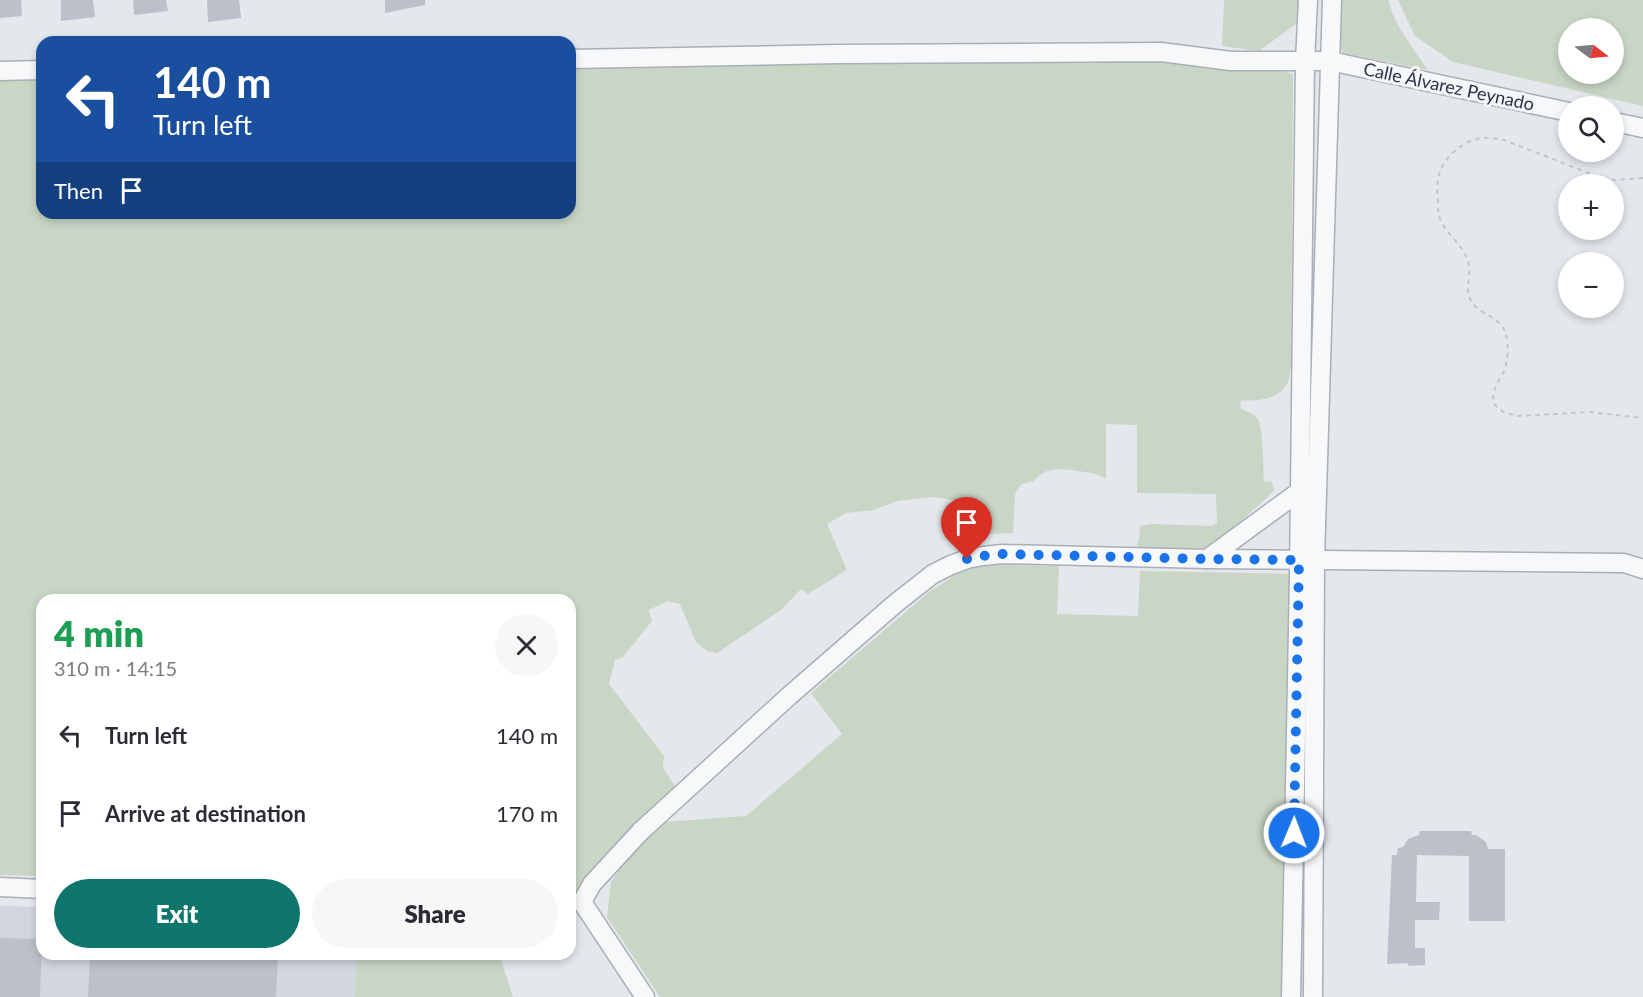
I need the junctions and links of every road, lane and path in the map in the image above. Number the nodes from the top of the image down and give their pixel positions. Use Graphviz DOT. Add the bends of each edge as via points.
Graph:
graph roads {
  1 [pos="1308,0"];
  2 [pos="1332,0"];
  3 [pos="576,59"];
  4 [pos="1330,61"];
  5 [pos="1305,62"];
  6 [pos="36,70"];
  7 [pos="0,71"];
  8 [pos="1558,110"];
  9 [pos="1624,124"];
  10 [pos="1643,128"];
  11 [pos="1643,178"];
  12 [pos="1643,418"];
  13 [pos="1300,491"];
  14 [pos="1207,559"];
  15 [pos="1307,560"];
  16 [pos="1643,569"];
  17 [pos="0,887"];
  18 [pos="36,889"];
  19 [pos="576,902"];
  20 [pos="645,997"];
  21 [pos="1291,997"];
  22 [pos="1313,997"];
  1 -- 5 [label="street"];
  2 -- 4 [label="street"];
  3 -- 5 [label="street, Calle Álvarez Peynado" via="1161,52 1232,60"];
  4 -- 5 [label="street, Calle Álvarez Peynado"];
  4 -- 8 [label="street, Calle Álvarez Peynado"];
  4 -- 15 [label="street"];
  5 -- 13 [label="street"];
  6 -- 7 [label="street"];
  9 -- 10 [label="street"];
  11 -- 12 [label="path" via="1599,177 1504,140 1478,138 1447,158 1437,187 1439,216 1470,268 1468,295 1473,304 1499,321 1506,333 1505,368 1492,394 1494,404 1517,416 1590,412"];
  13 -- 14 [label="street"];
  13 -- 15 [label="street"];
  14 -- 15 [label="street"];
  14 -- 19 [label="street" via="1002,554 967,559 933,574 789,696 641,831"];
  15 -- 16 [label="street" via="1624,563"];
  15 -- 21 [label="street"];
  15 -- 22 [label="street"];
  17 -- 18 [label="street"];
  19 -- 20 [label="street"];
}
